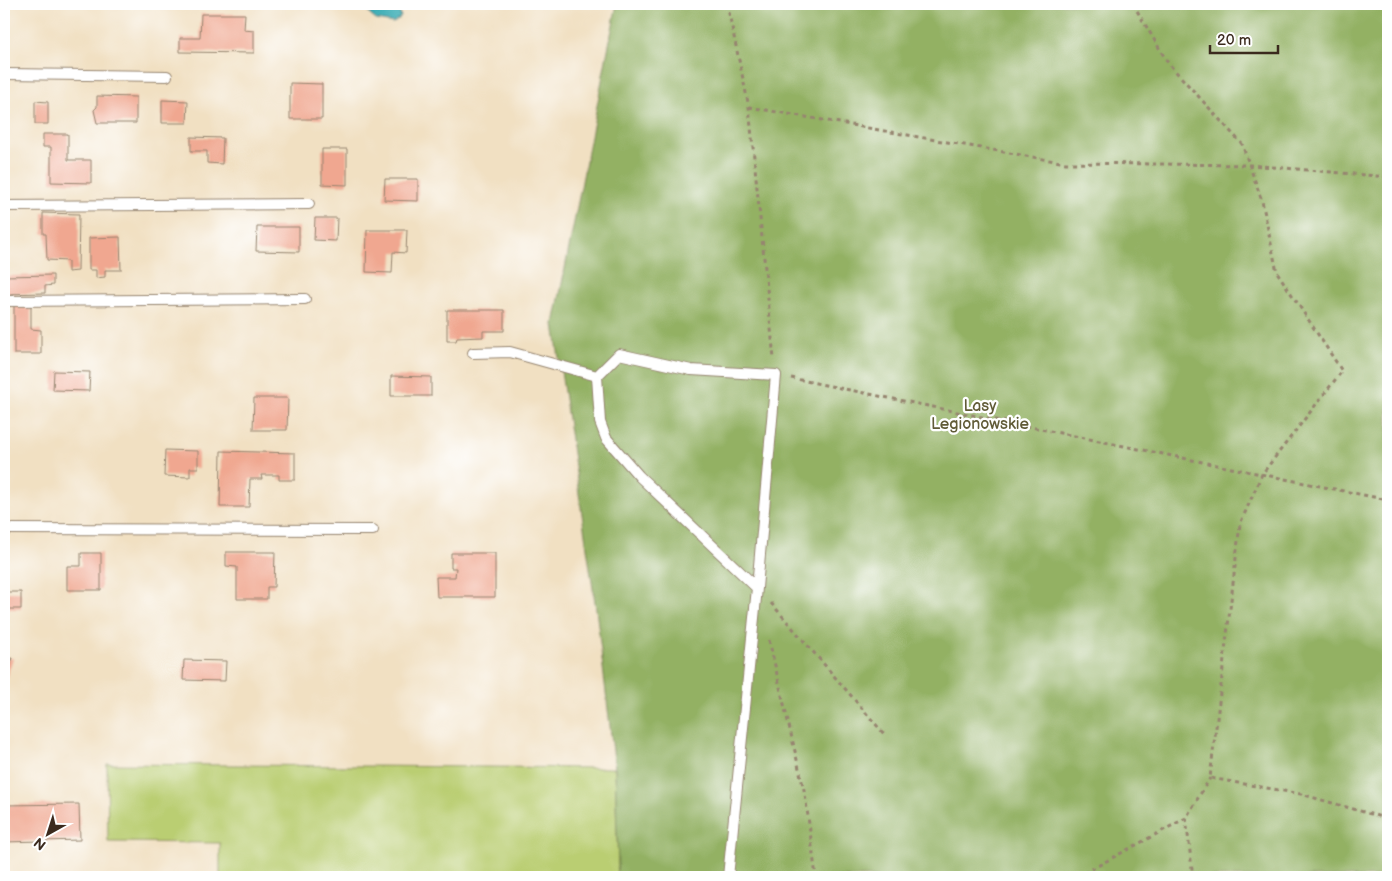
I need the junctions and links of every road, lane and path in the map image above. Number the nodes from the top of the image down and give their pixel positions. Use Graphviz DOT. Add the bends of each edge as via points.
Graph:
graph roads {
  1 [pos="727,4"];
  2 [pos="1133,4"];
  3 [pos="4,74"];
  4 [pos="167,76"];
  5 [pos="749,107"];
  6 [pos="1250,165"];
  7 [pos="1388,178"];
  8 [pos="309,204"];
  9 [pos="4,206"];
  10 [pos="305,299"];
  11 [pos="4,301"];
  12 [pos="473,353"];
  13 [pos="776,375"];
  14 [pos="597,376"];
  15 [pos="1262,474"];
  16 [pos="1388,500"];
  17 [pos="4,529"];
  18 [pos="373,530"];
  19 [pos="757,588"];
  20 [pos="768,635"];
  21 [pos="885,735"];
  22 [pos="1210,778"];
  23 [pos="1186,818"];
  24 [pos="1388,819"];
  25 [pos="728,877"];
  26 [pos="816,877"];
  27 [pos="1077,877"];
  28 [pos="1193,877"];
  1 -- 5 [label="path"];
  2 -- 6 [label="path" via="1168,63 1242,144"];
  3 -- 4 [label="lane"];
  5 -- 6 [label="path" via="1066,162"];
  5 -- 13 [label="path"];
  6 -- 7 [label="path"];
  6 -- 15 [label="path" via="1262,201 1277,272 1342,371"];
  8 -- 9 [label="lane"];
  10 -- 11 [label="lane"];
  12 -- 14 [label="lane" via="510,352"];
  13 -- 14 [label="lane" via="691,370 620,354"];
  13 -- 15 [label="path"];
  13 -- 19 [label="lane"];
  14 -- 19 [label="lane" via="600,422 606,438 639,476"];
  15 -- 16 [label="path"];
  15 -- 22 [label="path" via="1240,524"];
  17 -- 18 [label="lane"];
  19 -- 21 [label="path"];
  19 -- 25 [label="lane"];
  20 -- 26 [label="path" via="805,794"];
  22 -- 23 [label="path"];
  22 -- 24 [label="path" via="1301,794"];
  23 -- 27 [label="path"];
  23 -- 28 [label="path"];
}
